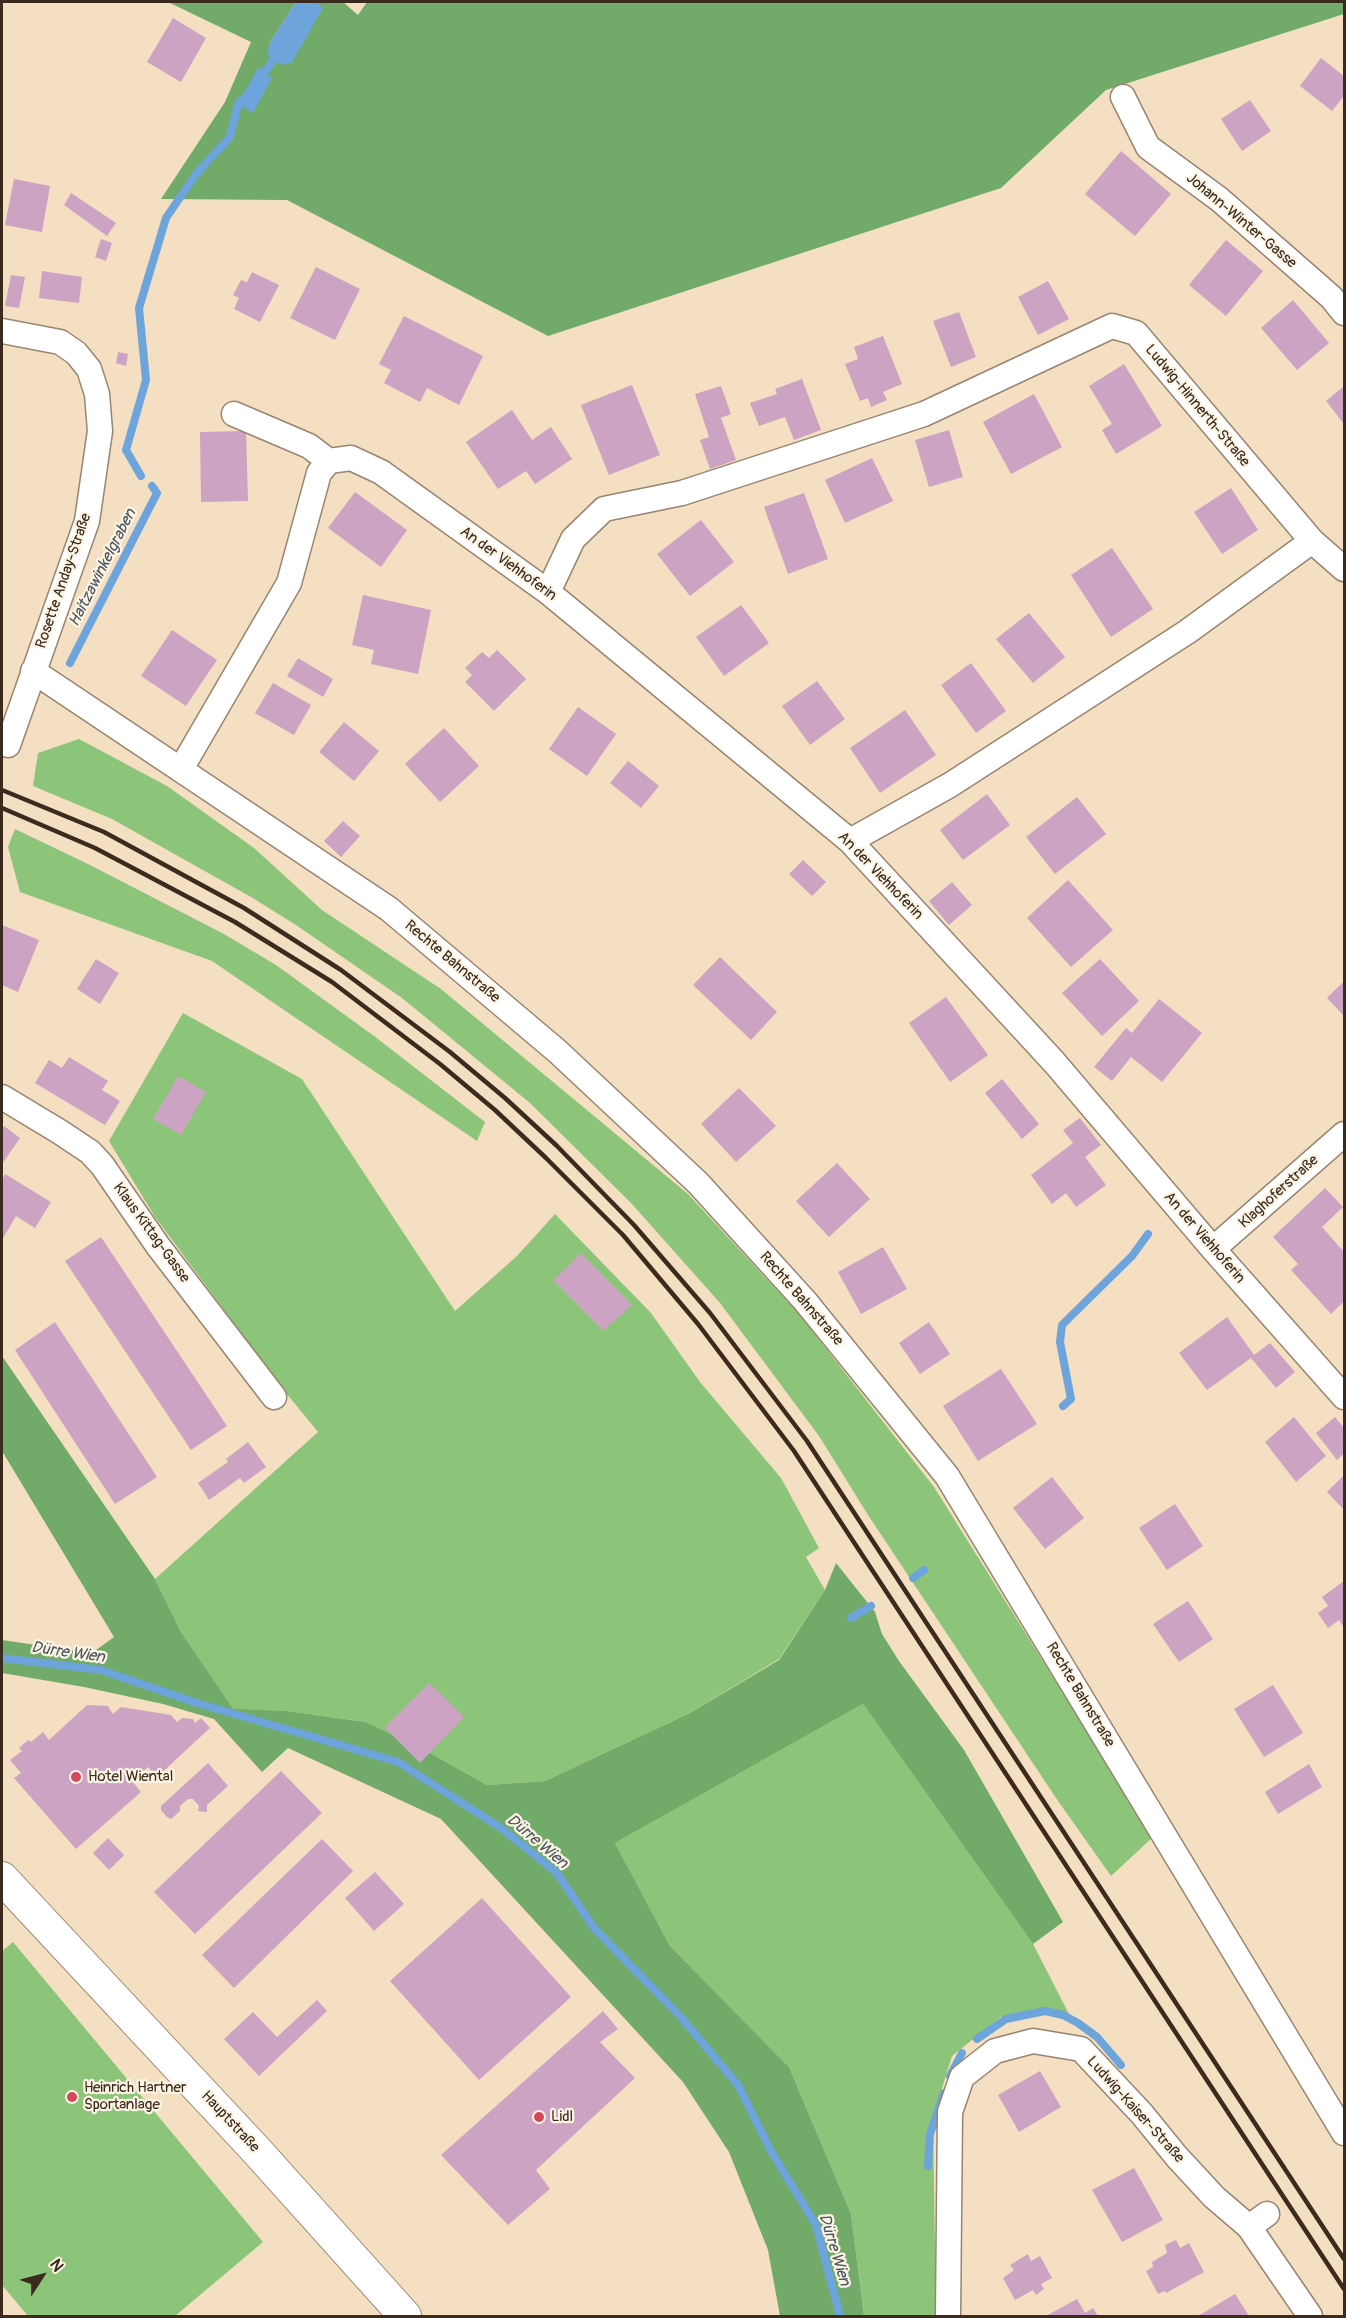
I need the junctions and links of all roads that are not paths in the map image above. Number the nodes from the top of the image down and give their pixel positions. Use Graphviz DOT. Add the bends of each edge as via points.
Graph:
graph roads {
  1 [pos="1123,97"];
  2 [pos="1344,314"];
  3 [pos="2,331"];
  4 [pos="234,414"];
  5 [pos="329,461"];
  6 [pos="1312,541"];
  7 [pos="1344,569"];
  8 [pos="548,592"];
  9 [pos="33,671"];
  10 [pos="8,745"];
  11 [pos="181,770"];
  12 [pos="850,841"];
  13 [pos="2,1097"];
  14 [pos="1344,1134"];
  15 [pos="1213,1250"];
  16 [pos="1344,1396"];
  17 [pos="274,1397"];
  18 [pos="2,1878"];
  19 [pos="1344,2133"];
  20 [pos="405,2316"];
  21 [pos="948,2316"];
  22 [pos="1310,2316"];
  1 -- 2 [label="street, Johann-Winter-Gasse" via="1148,147 1219,199 1331,297"];
  3 -- 9 [label="street, Rosette Anday-Straße" via="60,342 89,369 97,394 100,431 87,521"];
  4 -- 5 [label="street" via="309,446"];
  5 -- 8 [label="street, An der Viehhoferin" via="351,458 381,472"];
  5 -- 11 [label="street" via="319,474 289,583"];
  6 -- 7 [label="street"];
  6 -- 8 [label="street, Ludwig-Hinnerth-Straße" via="1136,333 1112,326 924,414 682,493 604,509 573,539"];
  6 -- 12 [label="street" via="1177,638 950,785"];
  8 -- 12 [label="street, An der Viehhoferin"];
  9 -- 10 [label="street, Rosette Anday-Straße"];
  9 -- 11 [label="street, Rechte Bahnstraße"];
  11 -- 19 [label="street, Rechte Bahnstraße" via="389,909 533,1031 698,1183 805,1301 947,1476"];
  12 -- 15 [label="street, An der Viehhoferin" via="1053,1062"];
  13 -- 17 [label="street, Klaus Kittag-Gasse" via="90,1152 102,1165 158,1246"];
  14 -- 15 [label="street, Klaghoferstraße"];
  15 -- 16 [label="street, An der Viehhoferin"];
  18 -- 20 [label="main road, Hauptstraße"];
  21 -- 22 [label="street, Ludwig-Kaiser-Straße" via="950,2112 962,2078 995,2051 1033,2041 1080,2049 1215,2198 1258,2221"];
}
